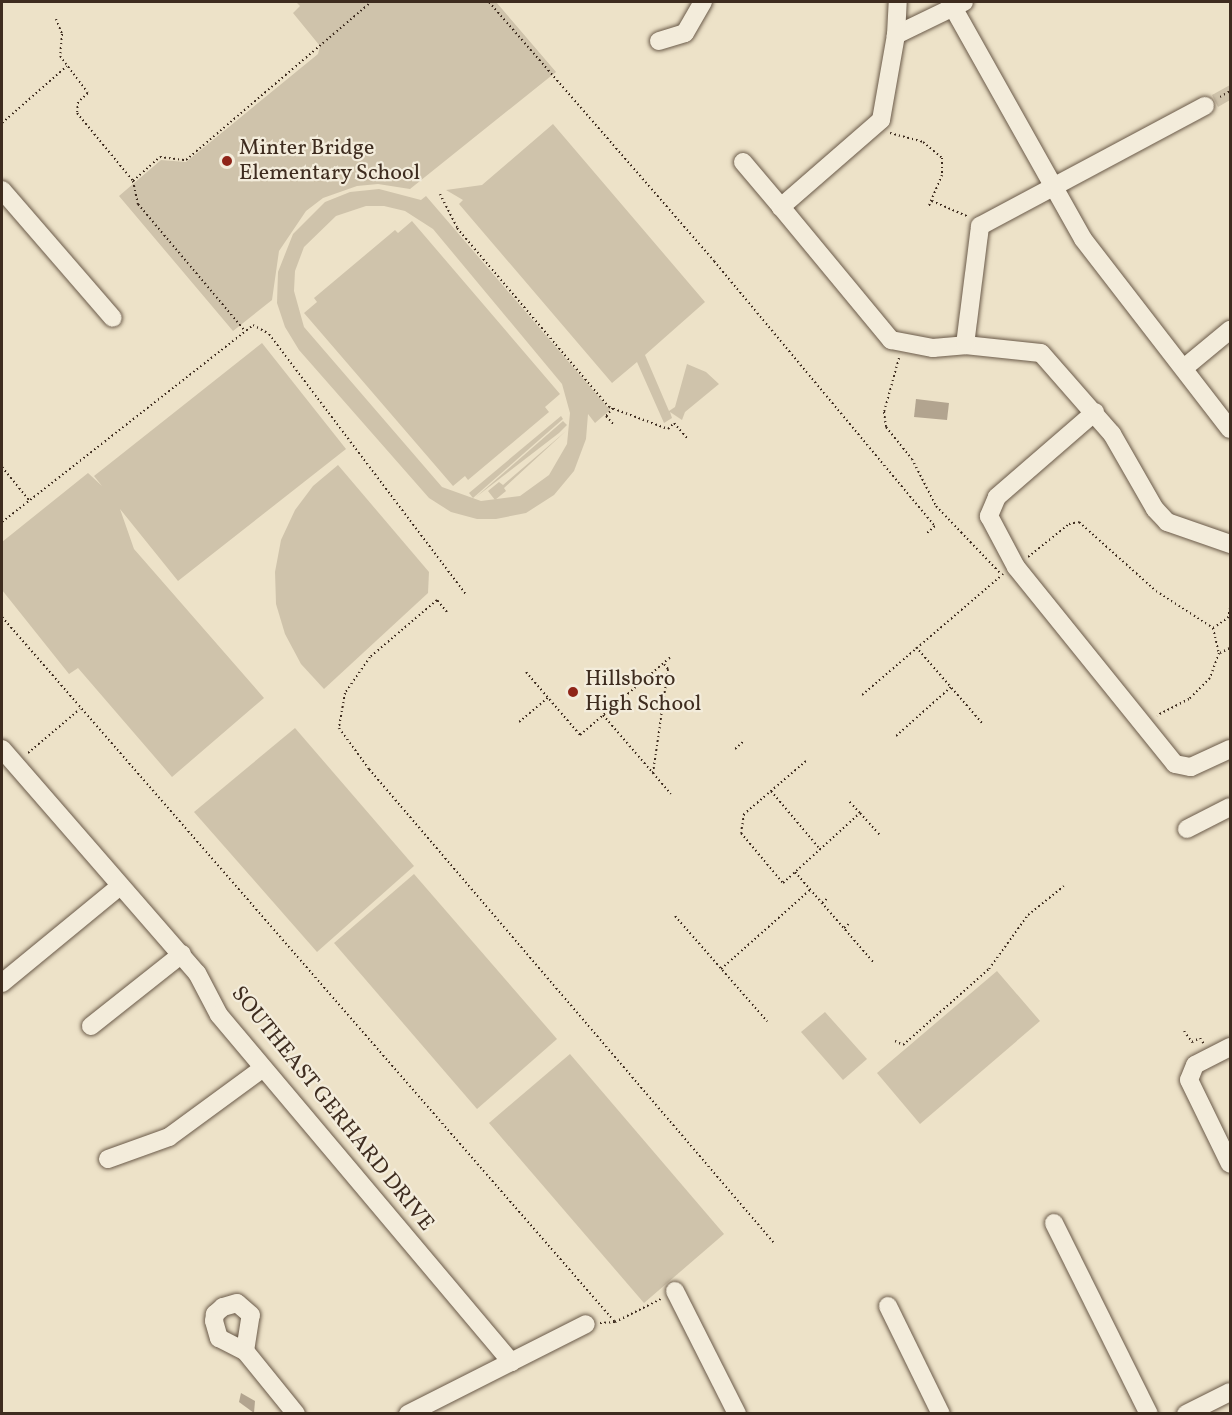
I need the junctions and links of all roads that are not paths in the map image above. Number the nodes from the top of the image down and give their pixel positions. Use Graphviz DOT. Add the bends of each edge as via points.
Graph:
graph roads {
  1 [pos="703,2"];
  2 [pos="898,2"];
  3 [pos="956,3"];
  4 [pos="896,35"];
  5 [pos="659,41"];
  6 [pos="1205,106"];
  7 [pos="743,162"];
  8 [pos="1053,189"];
  9 [pos="2,190"];
  10 [pos="781,207"];
  11 [pos="113,318"];
  12 [pos="1230,330"];
  13 [pos="965,345"];
  14 [pos="1184,368"];
  15 [pos="1095,412"];
  16 [pos="1230,429"];
  17 [pos="1230,544"];
  18 [pos="2,749"];
  19 [pos="1230,749"];
  20 [pos="1230,807"];
  21 [pos="1187,829"];
  22 [pos="120,886"];
  23 [pos="182,954"];
  24 [pos="2,983"];
  25 [pos="91,1026"];
  26 [pos="1230,1047"];
  27 [pos="262,1069"];
  28 [pos="108,1159"];
  29 [pos="1230,1164"];
  30 [pos="1054,1223"];
  31 [pos="675,1292"];
  32 [pos="888,1306"];
  33 [pos="586,1324"];
  34 [pos="245,1351"];
  35 [pos="511,1362"];
  36 [pos="1230,1392"];
  37 [pos="296,1413"];
  38 [pos="408,1413"];
  39 [pos="737,1413"];
  40 [pos="941,1413"];
  41 [pos="1149,1413"];
  42 [pos="1186,1413"];
  1 -- 5 [label="street" via="685,33"];
  2 -- 4 [label="street"];
  3 -- 4 [label="street"];
  3 -- 8 [label="street"];
  4 -- 10 [label="street" via="881,120"];
  6 -- 8 [label="street"];
  7 -- 10 [label="street"];
  8 -- 13 [label="street" via="980,226"];
  8 -- 14 [label="street" via="1083,239"];
  9 -- 11 [label="street"];
  10 -- 13 [label="street" via="891,340 933,348"];
  12 -- 14 [label="street"];
  13 -- 15 [label="street" via="1041,354"];
  14 -- 16 [label="street"];
  15 -- 17 [label="street" via="1167,522"];
  15 -- 19 [label="street" via="990,506 989,516 1010,570 1174,764 1191,767"];
  18 -- 22 [label="street, SOUTHEAST GERHARD DRIVE"];
  20 -- 21 [label="street"];
  22 -- 23 [label="street, SOUTHEAST GERHARD DRIVE"];
  22 -- 24 [label="street"];
  23 -- 25 [label="street"];
  23 -- 27 [label="street, SOUTHEAST GERHARD DRIVE" via="219,1015"];
  26 -- 29 [label="street" via="1195,1065 1189,1080"];
  27 -- 28 [label="street" via="169,1137"];
  27 -- 35 [label="street, SOUTHEAST GERHARD DRIVE"];
  30 -- 41 [label="street"];
  31 -- 39 [label="street"];
  32 -- 40 [label="street"];
  33 -- 35 [label="street"];
  34 -- 37 [label="street"];
  35 -- 38 [label="street"];
  36 -- 42 [label="street"];
}
